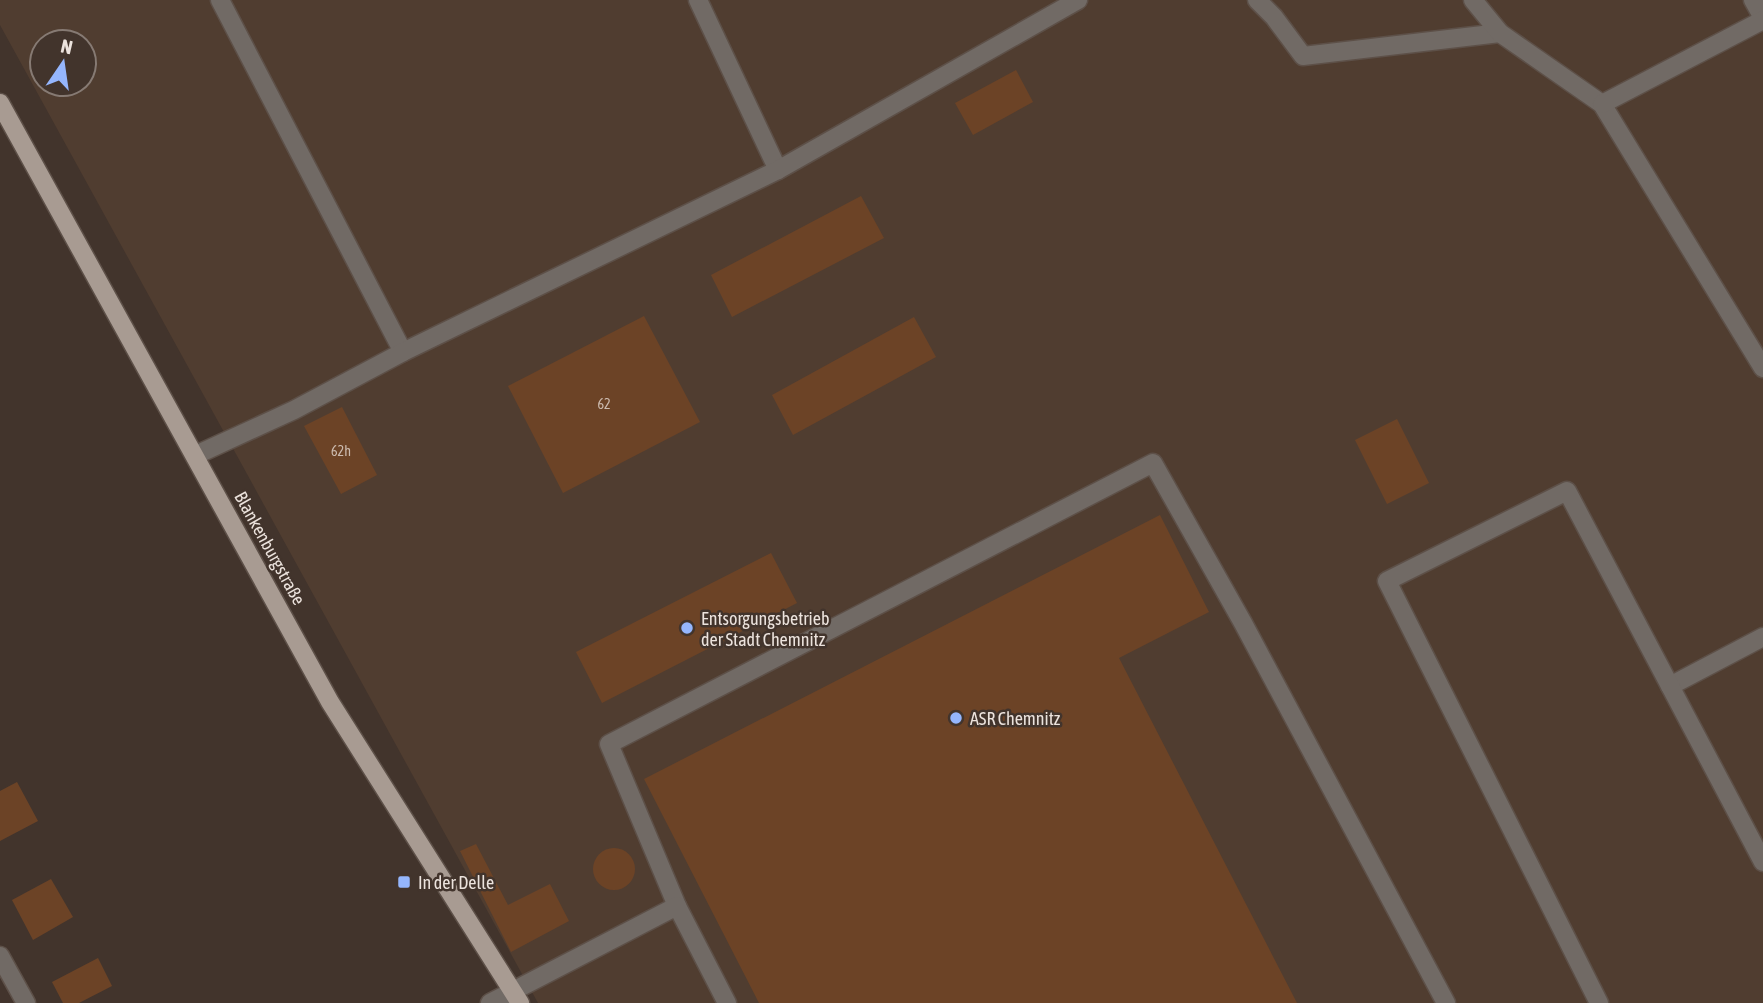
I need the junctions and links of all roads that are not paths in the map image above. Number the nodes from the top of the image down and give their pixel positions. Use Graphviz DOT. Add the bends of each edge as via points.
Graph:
graph roads {
  1 [pos="220,0"];
  2 [pos="698,0"];
  3 [pos="1078,0"];
  4 [pos="1257,0"];
  5 [pos="1473,0"];
  6 [pos="1753,0"];
  7 [pos="1763,19"];
  8 [pos="1500,33"];
  9 [pos="0,103"];
  10 [pos="1601,104"];
  11 [pos="778,170"];
  12 [pos="402,352"];
  13 [pos="1763,368"];
  14 [pos="195,455"];
  15 [pos="1763,638"];
  16 [pos="1670,686"];
  17 [pos="1763,862"];
  18 [pos="677,906"];
  19 [pos="0,956"];
  20 [pos="517,996"];
  21 [pos="26,1003"];
  22 [pos="490,1003"];
  23 [pos="727,1003"];
  24 [pos="1447,1003"];
  25 [pos="1599,1003"];
  1 -- 12 [label="street"];
  2 -- 11 [label="street"];
  3 -- 11 [label="street"];
  4 -- 8 [label="street" via="1303,56"];
  5 -- 8 [label="street"];
  6 -- 7 [label="street"];
  7 -- 10 [label="street"];
  8 -- 10 [label="street"];
  9 -- 14 [label="main road, Blankenburgstraße"];
  10 -- 13 [label="street"];
  11 -- 12 [label="street"];
  12 -- 14 [label="street" via="294,410"];
  14 -- 20 [label="main road, Blankenburgstraße" via="330,702"];
  15 -- 16 [label="street"];
  16 -- 17 [label="street"];
  16 -- 25 [label="street" via="1567,491 1387,581"];
  18 -- 20 [label="street"];
  18 -- 23 [label="street"];
  18 -- 24 [label="street" via="609,744 1153,463"];
  19 -- 21 [label="street"];
  20 -- 22 [label="street"];
}
